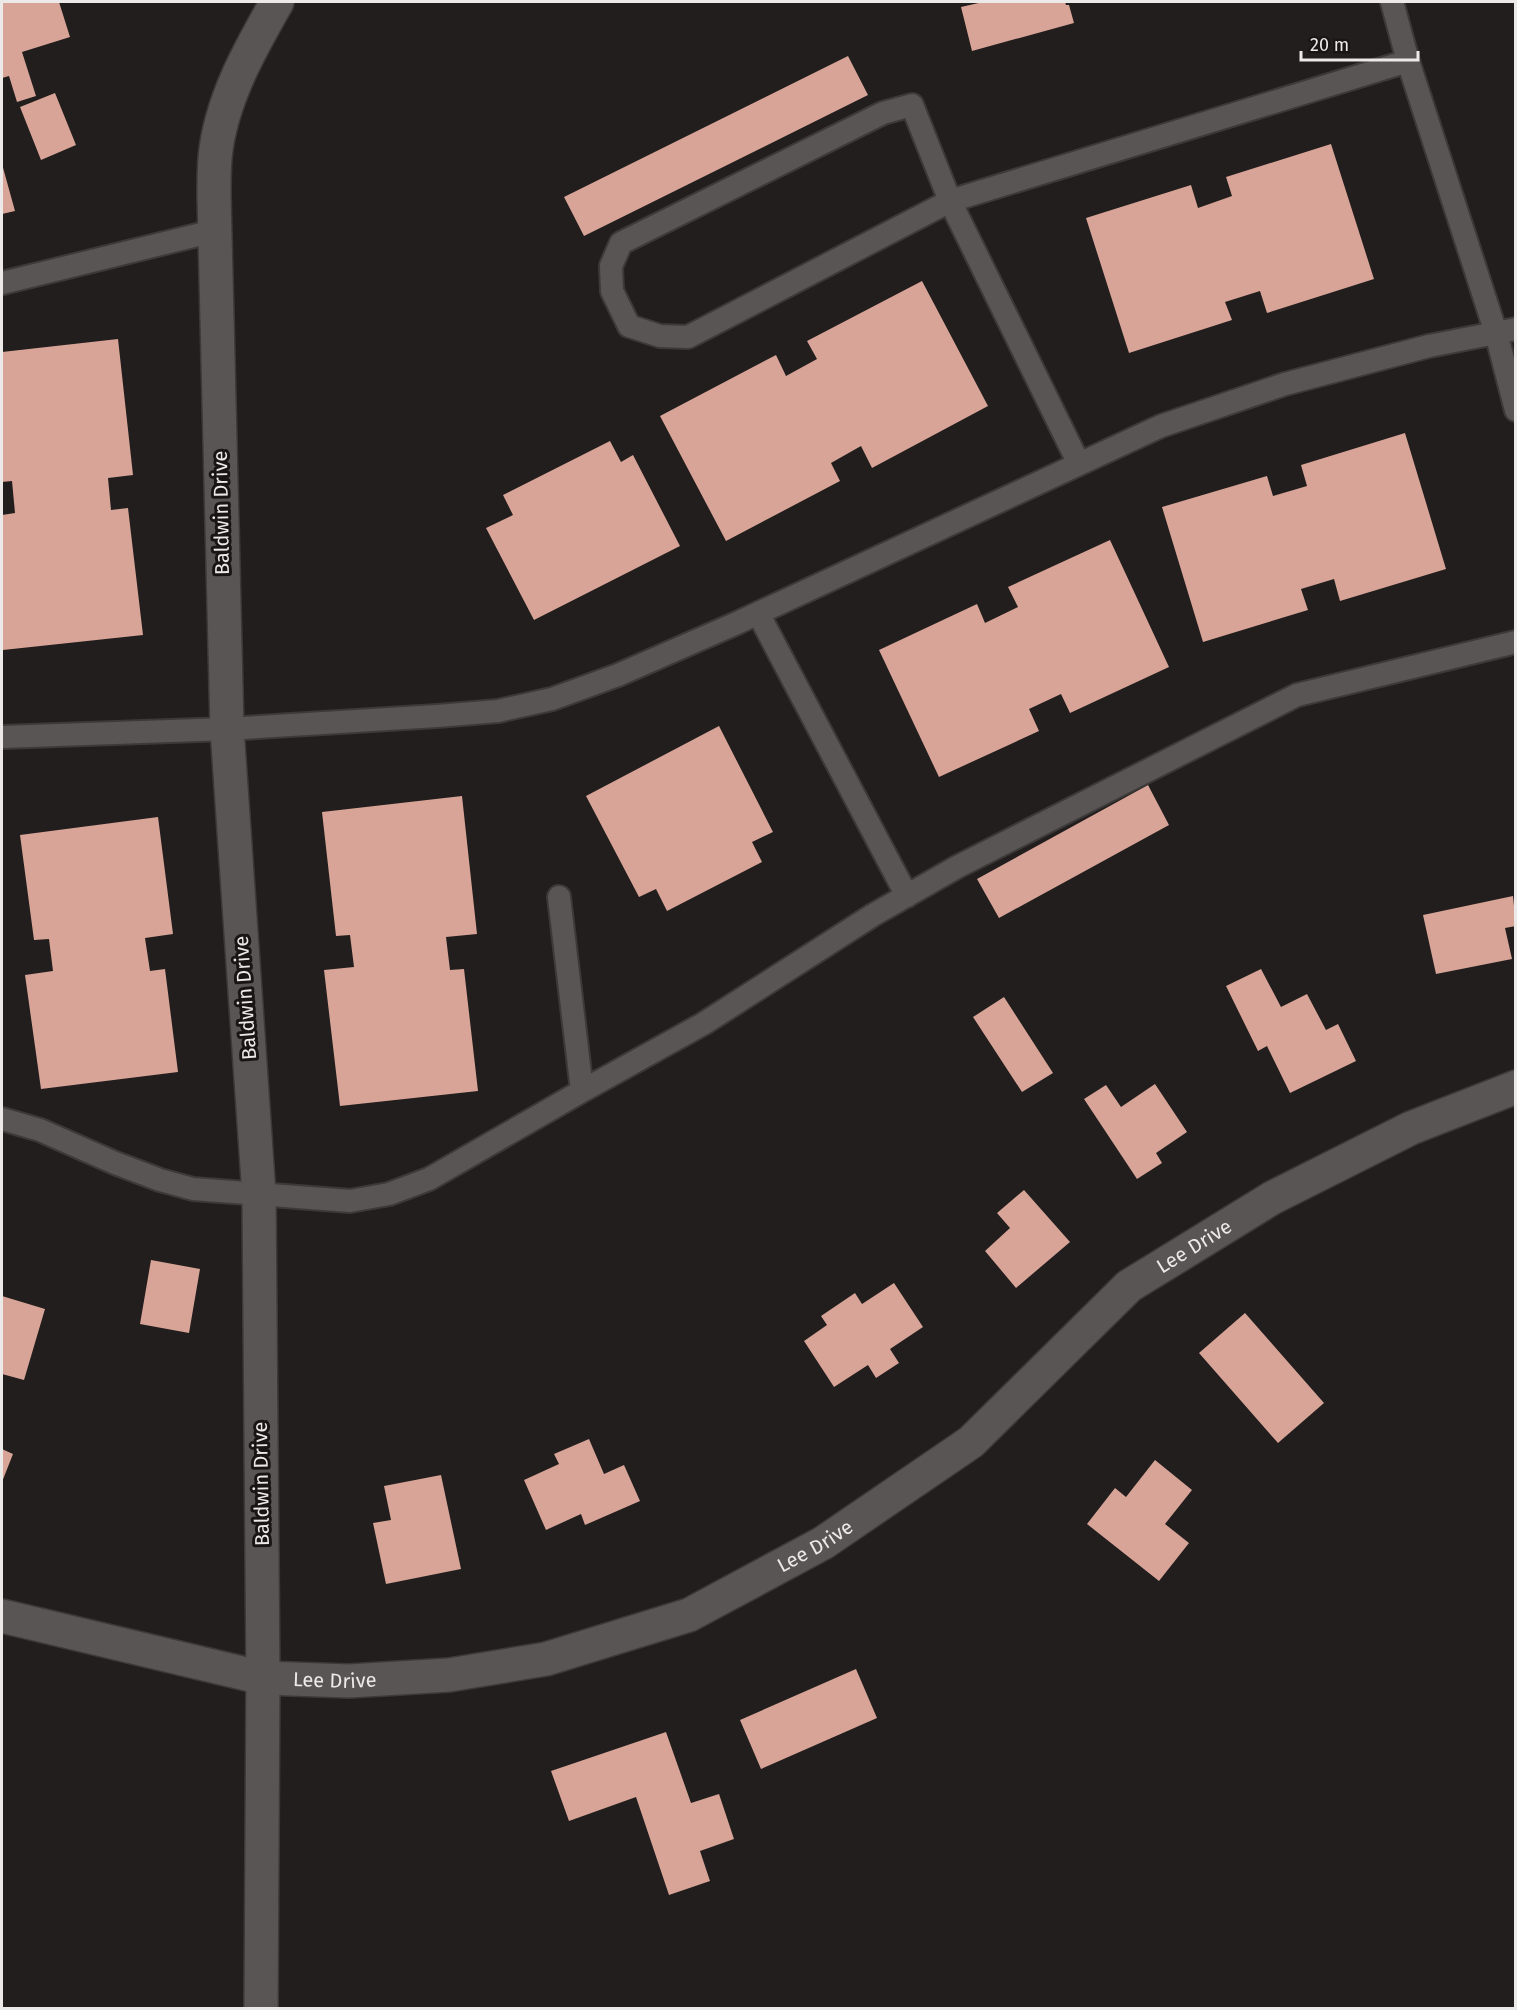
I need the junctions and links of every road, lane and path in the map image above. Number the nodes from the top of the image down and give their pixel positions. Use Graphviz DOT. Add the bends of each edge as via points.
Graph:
graph roads {
  1 [pos="277,2"];
  2 [pos="1392,2"];
  3 [pos="1408,60"];
  4 [pos="950,201"];
  5 [pos="214,231"];
  6 [pos="2,283"];
  7 [pos="1506,331"];
  8 [pos="1515,410"];
  9 [pos="1079,464"];
  10 [pos="758,613"];
  11 [pos="1515,642"];
  12 [pos="226,729"];
  13 [pos="2,737"];
  14 [pos="907,896"];
  15 [pos="559,897"];
  16 [pos="1515,1088"];
  17 [pos="582,1091"];
  18 [pos="2,1119"];
  19 [pos="259,1195"];
  20 [pos="2,1616"];
  21 [pos="263,1678"];
  22 [pos="261,2008"];
  1 -- 5 [label="street, Baldwin Drive" via="242,66 225,110 215,156"];
  2 -- 3 [label="lane"];
  3 -- 4 [label="lane"];
  3 -- 7 [label="lane"];
  4 -- 4 [label="lane" via="688,337 660,336 629,326 612,291 611,266 621,243 883,112 912,105"];
  4 -- 9 [label="lane"];
  5 -- 6 [label="lane"];
  5 -- 12 [label="street, Baldwin Drive"];
  7 -- 8 [label="lane"];
  7 -- 9 [label="lane" via="1429,346 1285,384 1161,426"];
  9 -- 10 [label="lane"];
  10 -- 12 [label="lane" via="618,675 552,699 498,711"];
  10 -- 14 [label="lane"];
  11 -- 14 [label="lane" via="1297,694"];
  12 -- 13 [label="lane"];
  12 -- 19 [label="street, Baldwin Drive"];
  14 -- 17 [label="lane" via="703,1024"];
  15 -- 17 [label="lane"];
  16 -- 21 [label="street, Lee Drive" via="1411,1128 1282,1193 1129,1286 971,1442 823,1543 689,1615 546,1659 449,1675 349,1681"];
  17 -- 19 [label="lane" via="429,1179 389,1194 350,1201"];
  18 -- 19 [label="lane" via="40,1130 160,1180 193,1189"];
  19 -- 21 [label="street, Baldwin Drive"];
  20 -- 21 [label="street, Lee Drive"];
  21 -- 22 [label="street, Baldwin Drive"];
}
